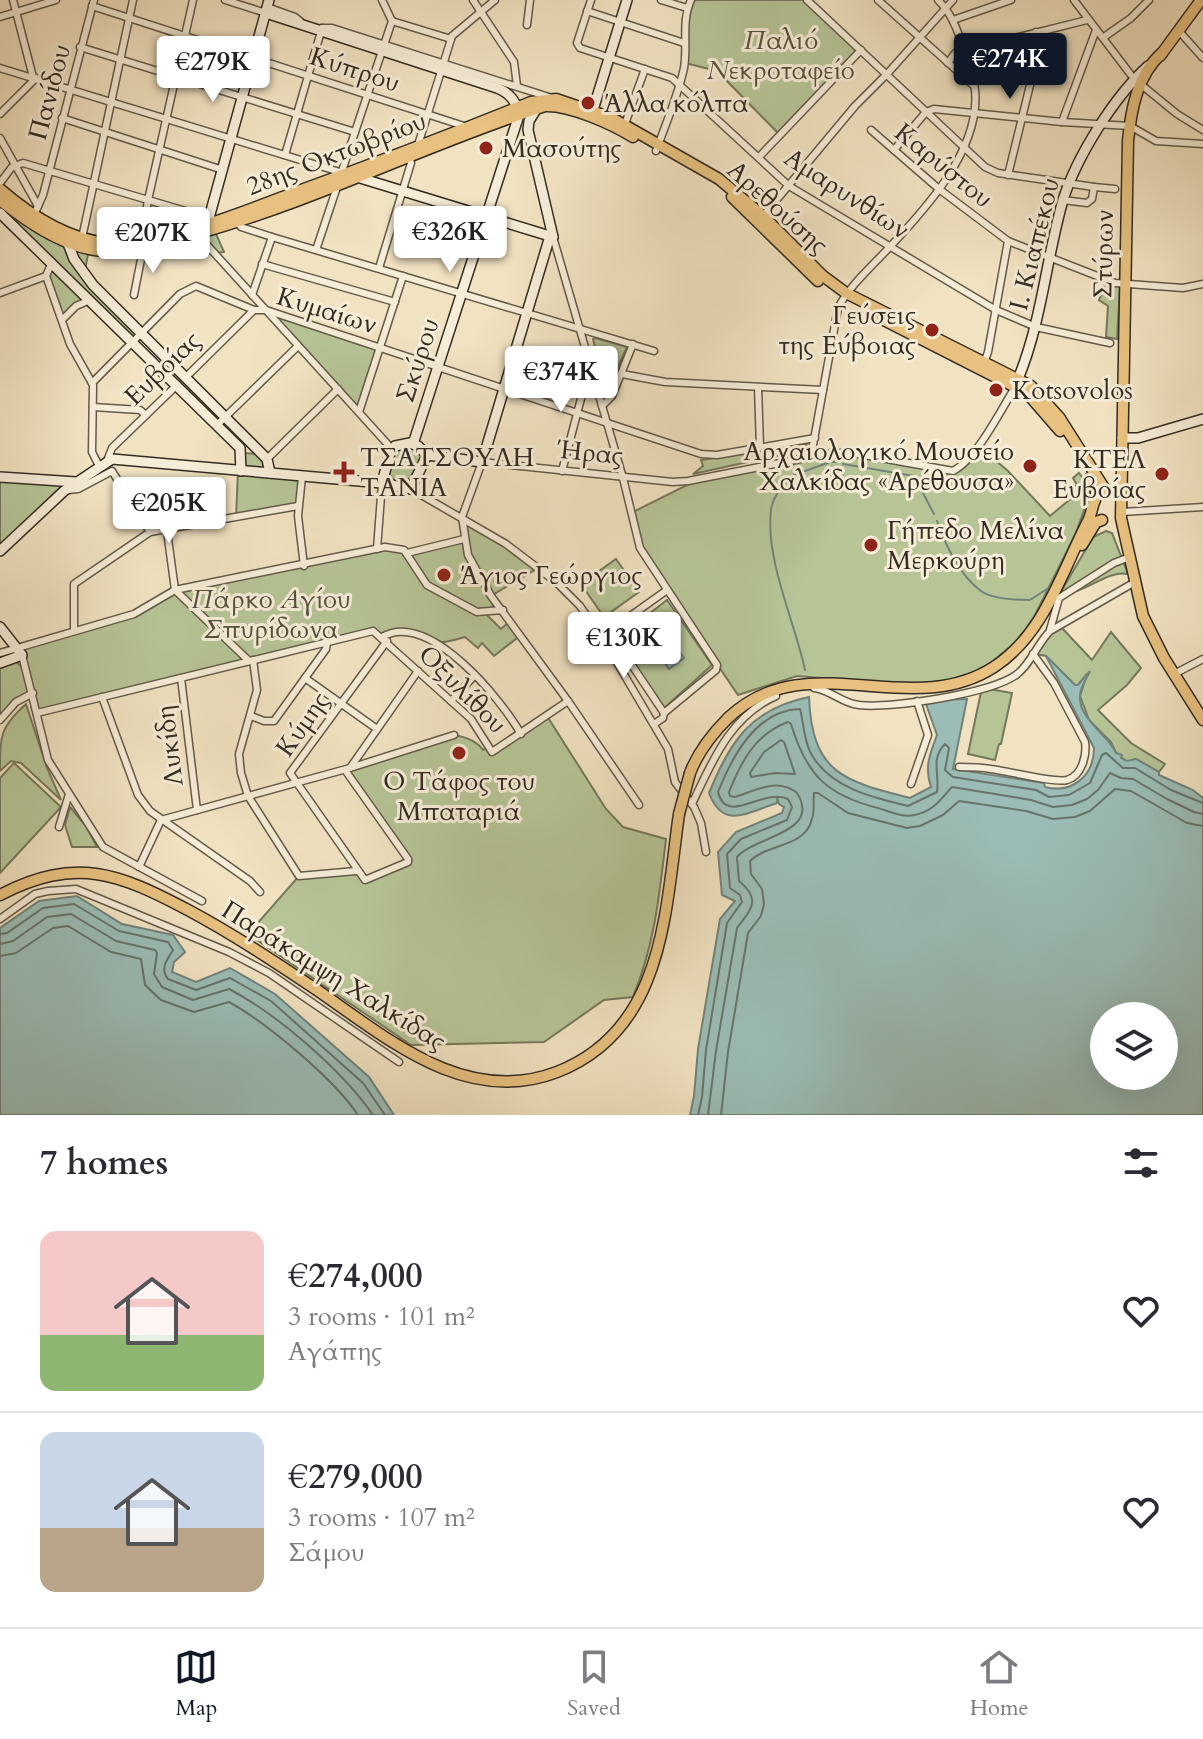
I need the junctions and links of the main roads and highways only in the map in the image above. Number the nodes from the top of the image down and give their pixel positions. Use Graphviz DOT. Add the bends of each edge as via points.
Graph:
graph roads {
  1 [pos="1201,0"];
  2 [pos="1162,53"];
  3 [pos="556,99"];
  4 [pos="1134,104"];
  5 [pos="518,111"];
  6 [pos="658,147"];
  7 [pos="342,176"];
  8 [pos="0,186"];
  9 [pos="0,200"];
  10 [pos="144,245"];
  11 [pos="844,296"];
  12 [pos="1017,382"];
  13 [pos="1121,406"];
  14 [pos="1105,497"];
  15 [pos="1122,512"];
  16 [pos="1106,521"];
  17 [pos="1130,555"];
  18 [pos="1067,567"];
  19 [pos="1203,720"];
  20 [pos="0,895"];
  1 -- 2 [label="main road, Στύρων"];
  2 -- 4 [label="main road, Στύρων"];
  2 -- 4 [label="main road, Στύρων" via="1148,65"];
  3 -- 5 [label="main road, 28ης Οκτωβρίου" via="537,100"];
  3 -- 6 [label="main road, Αρεθούσης" via="625,124"];
  4 -- 13 [label="main road, Στύρων"];
  5 -- 6 [label="main road, Αρεθούσης" via="553,106"];
  5 -- 7 [label="main road, 28ης Οκτωβρίου"];
  5 -- 7 [label="main road, 28ης Οκτωβρίου" via="358,177"];
  6 -- 11 [label="main road, Αρεθούσης" via="731,196 819,282"];
  6 -- 11 [label="main road, Αρεθούσης" via="719,179"];
  7 -- 10 [label="main road, 28ης Οκτωβρίου"];
  7 -- 10 [label="main road, 28ης Οκτωβρίου" via="237,222"];
  8 -- 10 [label="main road, 28ης Οκτωβρίου" via="82,238"];
  9 -- 10 [label="main road, 28ης Οκτωβρίου" via="67,241 97,251"];
  11 -- 12 [label="main road, Αρεθούσης"];
  11 -- 12 [label="main road, Αρεθούσης"];
  12 -- 14 [label="main road, Αρεθούσης" via="1037,391 1051,407"];
  13 -- 14 [label="main road, Στύρων" via="1122,436"];
  13 -- 14 [label="main road, Στύρων" via="1116,482"];
  14 -- 15 [label="main road" via="1123,504"];
  14 -- 16 [label="main road, Αρεθούσης" via="1096,515"];
  14 -- 18 [label="main road, Παράκαμψη Χαλκίδας"];
  15 -- 16 [label="main road, Παράκαμψη Χαλκίδας"];
  15 -- 17 [label="main road"];
  16 -- 17 [label="main road" via="1117,526"];
  16 -- 18 [label="main road, Παράκαμψη Χαλκίδας" via="1096,522"];
  17 -- 19 [label="main road" via="1143,616"];
  18 -- 20 [label="main road, Παράκαμψη Χαλκίδας, bridge" via="1028,635 986,672 926,689 815,682 781,687 731,715 704,746 690,773 662,929 632,1014 611,1039 545,1076 492,1081 416,1057 244,941 131,882 75,873 41,878"];
}
